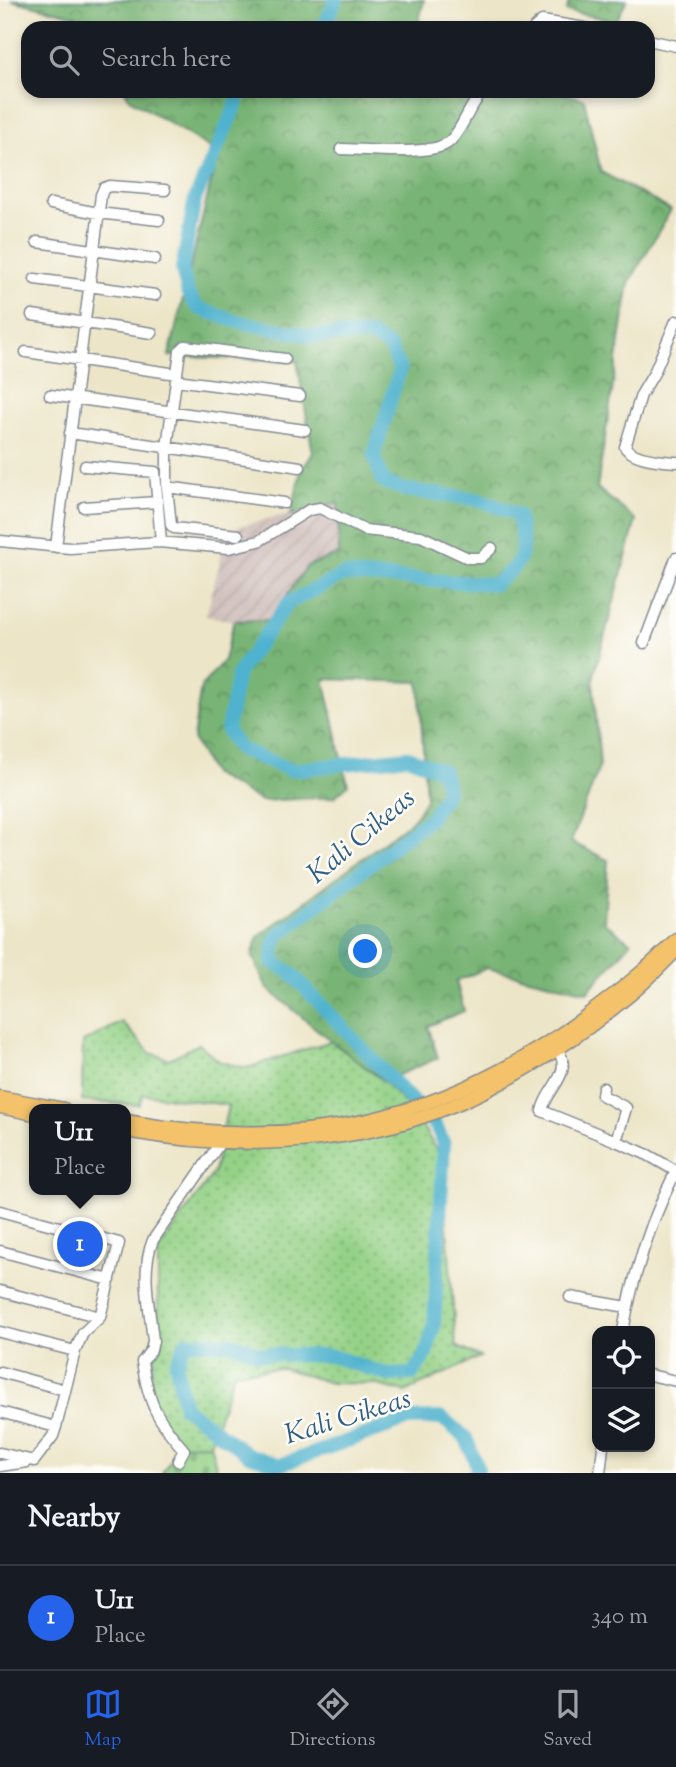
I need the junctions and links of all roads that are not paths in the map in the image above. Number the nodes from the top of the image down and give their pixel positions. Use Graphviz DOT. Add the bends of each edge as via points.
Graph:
graph roads {
  1 [pos="655,42"];
  2 [pos="676,46"];
  3 [pos="477,98"];
  4 [pos="341,149"];
  5 [pos="165,190"];
  6 [pos="51,204"];
  7 [pos="98,213"];
  8 [pos="159,220"];
  9 [pos="37,242"];
  10 [pos="93,250"];
  11 [pos="155,259"];
  12 [pos="35,279"];
  13 [pos="88,286"];
  14 [pos="155,295"];
  15 [pos="32,315"];
  16 [pos="676,321"];
  17 [pos="84,322"];
  18 [pos="152,333"];
  19 [pos="26,352"];
  20 [pos="78,359"];
  21 [pos="285,359"];
  22 [pos="177,377"];
  23 [pos="50,395"];
  24 [pos="300,396"];
  25 [pos="74,399"];
  26 [pos="172,411"];
  27 [pos="304,430"];
  28 [pos="70,433"];
  29 [pos="167,447"];
  30 [pos="676,462"];
  31 [pos="85,466"];
  32 [pos="300,467"];
  33 [pos="167,487"];
  34 [pos="157,502"];
  35 [pos="284,503"];
  36 [pos="84,507"];
  37 [pos="237,535"];
  38 [pos="0,541"];
  39 [pos="161,542"];
  40 [pos="57,547"];
  41 [pos="492,548"];
  42 [pos="676,558"];
  43 [pos="644,643"];
  44 [pos="676,944"];
  45 [pos="557,1049"];
  46 [pos="603,1088"];
  47 [pos="0,1097"];
  48 [pos="459,1097"];
  49 [pos="37,1104"];
  50 [pos="0,1107"];
  51 [pos="29,1113"];
  52 [pos="131,1122"];
  53 [pos="381,1123"];
  54 [pos="131,1131"];
  55 [pos="616,1141"];
  56 [pos="220,1143"];
  57 [pos="0,1211"];
  58 [pos="0,1251"];
  59 [pos="110,1280"];
  60 [pos="0,1291"];
  61 [pos="570,1297"];
  62 [pos="627,1307"];
  63 [pos="100,1317"];
  64 [pos="623,1326"];
  65 [pos="0,1332"];
  66 [pos="75,1351"];
  67 [pos="0,1372"];
  68 [pos="655,1376"];
  69 [pos="676,1381"];
  70 [pos="65,1390"];
  71 [pos="0,1412"];
  72 [pos="56,1427"];
  73 [pos="602,1452"];
  74 [pos="0,1453"];
  75 [pos="34,1461"];
  76 [pos="178,1461"];
  77 [pos="0,1466"];
  78 [pos="600,1473"];
  1 -- 2 [label="street"];
  3 -- 4 [label="street" via="452,140 443,146 417,151"];
  5 -- 7 [label="street" via="104,188"];
  6 -- 7 [label="street"];
  7 -- 8 [label="street"];
  7 -- 10 [label="street"];
  9 -- 10 [label="street"];
  10 -- 11 [label="street"];
  10 -- 13 [label="street"];
  12 -- 13 [label="street"];
  13 -- 14 [label="street"];
  13 -- 17 [label="street"];
  15 -- 17 [label="street"];
  16 -- 30 [label="street" via="640,395 625,447 628,452"];
  17 -- 18 [label="street"];
  17 -- 20 [label="street"];
  19 -- 20 [label="street"];
  20 -- 22 [label="street"];
  20 -- 25 [label="street"];
  21 -- 22 [label="street" via="185,346 180,351"];
  22 -- 24 [label="street"];
  22 -- 26 [label="street"];
  23 -- 25 [label="street"];
  25 -- 26 [label="street"];
  25 -- 28 [label="street"];
  26 -- 27 [label="street"];
  26 -- 29 [label="street"];
  28 -- 29 [label="street"];
  28 -- 40 [label="street"];
  29 -- 32 [label="street"];
  29 -- 33 [label="street"];
  31 -- 34 [label="street" via="155,472"];
  33 -- 35 [label="street"];
  33 -- 37 [label="street" via="172,527"];
  34 -- 36 [label="street"];
  34 -- 39 [label="street"];
  38 -- 40 [label="street"];
  39 -- 40 [label="street"];
  39 -- 41 [label="street" via="242,546 320,508 364,530 421,536 468,558 481,558"];
  42 -- 43 [label="street"];
  44 -- 45 [label="main road" via="631,995"];
  44 -- 48 [label="main road" via="552,1041"];
  45 -- 48 [label="main road" via="496,1084"];
  45 -- 55 [label="street" via="563,1067 542,1111"];
  46 -- 55 [label="street" via="602,1096 626,1108"];
  47 -- 49 [label="main road"];
  48 -- 53 [label="main road" via="412,1121"];
  50 -- 51 [label="main road"];
  52 -- 53 [label="main road" via="217,1133"];
  53 -- 56 [label="main road" via="297,1141"];
  54 -- 56 [label="main road"];
  55 -- 62 [label="street" via="676,1171 657,1208"];
  56 -- 76 [label="street" via="148,1252 153,1341 142,1362 153,1410 184,1450"];
  57 -- 59 [label="street" via="119,1243"];
  58 -- 59 [label="street"];
  59 -- 63 [label="street"];
  60 -- 63 [label="street"];
  61 -- 62 [label="street"];
  62 -- 64 [label="street"];
  63 -- 66 [label="street" via="83,1333"];
  65 -- 66 [label="street"];
  66 -- 70 [label="street"];
  67 -- 70 [label="street"];
  68 -- 69 [label="street"];
  70 -- 72 [label="street"];
  71 -- 72 [label="street"];
  72 -- 75 [label="street"];
  73 -- 78 [label="street"];
  74 -- 75 [label="street"];
  75 -- 77 [label="street"];
}
